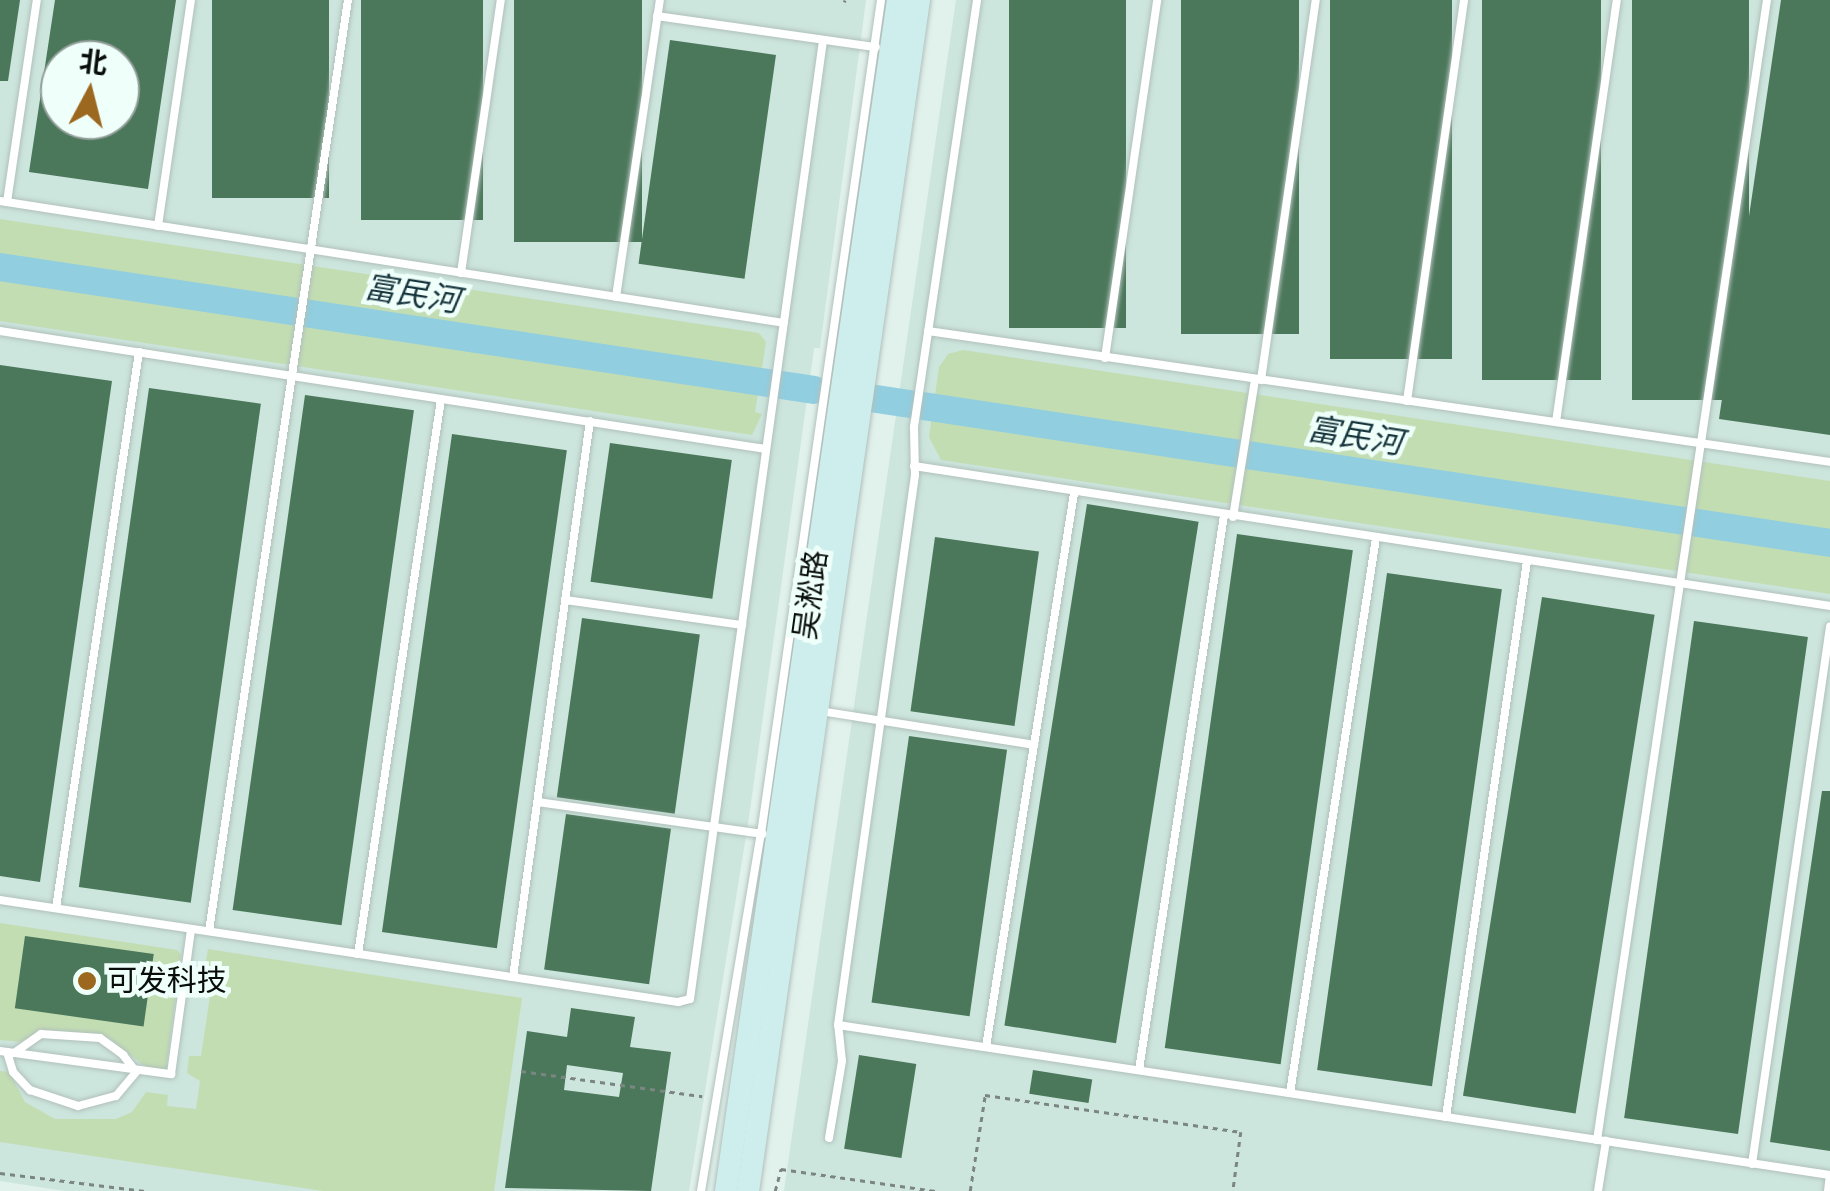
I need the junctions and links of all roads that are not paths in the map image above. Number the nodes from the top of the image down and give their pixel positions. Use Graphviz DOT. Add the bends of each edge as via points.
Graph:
graph roads {
  1 [pos="38,0"];
  2 [pos="191,0"];
  3 [pos="348,0"];
  4 [pos="500,0"];
  5 [pos="660,0"];
  6 [pos="881,0"];
  7 [pos="898,0"];
  8 [pos="919,0"];
  9 [pos="977,0"];
  10 [pos="1157,0"];
  11 [pos="1316,0"];
  12 [pos="1464,0"];
  13 [pos="1618,0"];
  14 [pos="1768,0"];
  15 [pos="657,16"];
  16 [pos="823,40"];
  17 [pos="892,50"];
  18 [pos="4,202"];
  19 [pos="158,226"];
  20 [pos="312,250"];
  21 [pos="462,273"];
  22 [pos="616,297"];
  23 [pos="784,323"];
  24 [pos="0,331"];
  25 [pos="928,331"];
  26 [pos="140,352"];
  27 [pos="1105,358"];
  28 [pos="294,376"];
  29 [pos="1258,380"];
  30 [pos="441,399"];
  31 [pos="1407,401"];
  32 [pos="590,422"];
  33 [pos="1556,422"];
  34 [pos="1702,443"];
  35 [pos="766,449"];
  36 [pos="1830,462"];
  37 [pos="914,466"];
  38 [pos="1074,493"];
  39 [pos="1228,516"];
  40 [pos="1376,538"];
  41 [pos="1527,560"];
  42 [pos="1683,584"];
  43 [pos="566,600"];
  44 [pos="1830,606"];
  45 [pos="742,625"];
  46 [pos="1830,627"];
  47 [pos="816,710"];
  48 [pos="881,721"];
  49 [pos="1034,745"];
  50 [pos="538,802"];
  51 [pos="714,827"];
  52 [pos="778,836"];
  53 [pos="0,900"];
  54 [pos="56,908"];
  55 [pos="190,928"];
  56 [pos="209,931"];
  57 [pos="358,954"];
  58 [pos="513,977"];
  59 [pos="838,1024"];
  60 [pos="986,1047"];
  61 [pos="7,1052"];
  62 [pos="136,1069"];
  63 [pos="1139,1070"];
  64 [pos="1290,1093"];
  65 [pos="1446,1117"];
  66 [pos="829,1138"];
  67 [pos="1602,1141"];
  68 [pos="1752,1164"];
  69 [pos="1830,1175"];
  70 [pos="701,1191"];
  71 [pos="726,1191"];
  72 [pos="748,1191"];
  73 [pos="1598,1191"];
  74 [pos="1828,1191"];
  1 -- 18 [label="lane"];
  2 -- 19 [label="lane"];
  3 -- 20 [label="lane"];
  4 -- 21 [label="lane"];
  5 -- 15 [label="lane"];
  6 -- 17 [label="lane"];
  7 -- 17 [label="main road, 吴淞路"];
  8 -- 17 [label="main road, 吴淞路"];
  9 -- 25 [label="lane"];
  10 -- 27 [label="lane"];
  11 -- 29 [label="lane"];
  12 -- 31 [label="lane"];
  13 -- 33 [label="lane"];
  14 -- 34 [label="lane"];
  15 -- 16 [label="lane"];
  15 -- 22 [label="lane"];
  16 -- 17 [label="lane"];
  16 -- 23 [label="lane"];
  17 -- 47 [label="main road, 吴淞路"];
  17 -- 52 [label="main road, 吴淞路"];
  18 -- 19 [label="lane"];
  19 -- 20 [label="lane"];
  20 -- 21 [label="lane"];
  20 -- 28 [label="lane"];
  21 -- 22 [label="lane"];
  22 -- 23 [label="lane"];
  23 -- 35 [label="lane"];
  24 -- 26 [label="lane"];
  25 -- 27 [label="lane"];
  25 -- 37 [label="lane"];
  26 -- 28 [label="lane"];
  26 -- 54 [label="lane"];
  27 -- 29 [label="lane"];
  28 -- 30 [label="lane"];
  28 -- 56 [label="lane"];
  29 -- 31 [label="lane"];
  29 -- 39 [label="lane"];
  30 -- 32 [label="lane"];
  30 -- 57 [label="lane"];
  31 -- 33 [label="lane"];
  32 -- 35 [label="lane"];
  32 -- 43 [label="lane"];
  33 -- 34 [label="lane"];
  34 -- 36 [label="lane"];
  34 -- 42 [label="lane"];
  35 -- 45 [label="lane"];
  37 -- 38 [label="lane"];
  37 -- 48 [label="lane"];
  38 -- 39 [label="lane"];
  38 -- 49 [label="lane"];
  39 -- 40 [label="lane"];
  39 -- 63 [label="lane"];
  40 -- 41 [label="lane"];
  40 -- 64 [label="lane"];
  41 -- 42 [label="lane"];
  41 -- 65 [label="lane"];
  42 -- 44 [label="lane"];
  42 -- 67 [label="lane"];
  43 -- 45 [label="lane"];
  43 -- 50 [label="lane"];
  45 -- 51 [label="lane"];
  46 -- 68 [label="lane"];
  47 -- 48 [label="lane"];
  47 -- 52 [label="main road, 吴淞路"];
  48 -- 49 [label="lane"];
  48 -- 59 [label="lane"];
  49 -- 60 [label="lane"];
  50 -- 51 [label="lane"];
  50 -- 58 [label="lane"];
  51 -- 52 [label="lane"];
  51 -- 58 [label="lane" via="690,999"];
  52 -- 70 [label="lane" via="721,1052"];
  52 -- 71 [label="main road, 吴淞路"];
  52 -- 72 [label="main road, 吴淞路"];
  53 -- 54 [label="lane"];
  54 -- 55 [label="lane"];
  55 -- 56 [label="lane"];
  55 -- 62 [label="lane" via="170,1074"];
  56 -- 57 [label="lane"];
  57 -- 58 [label="lane"];
  59 -- 60 [label="lane"];
  59 -- 66 [label="lane" via="842,1061"];
  60 -- 63 [label="lane"];
  61 -- 62 [label="lane"];
  61 -- 62 [label="lane" via="41,1034 100,1038"];
  61 -- 62 [label="lane" via="13,1072 30,1090 78,1106 116,1096"];
  63 -- 64 [label="lane"];
  64 -- 65 [label="lane"];
  65 -- 67 [label="lane"];
  67 -- 68 [label="lane"];
  67 -- 73 [label="lane"];
  68 -- 69 [label="lane"];
  69 -- 74 [label="lane"];
}
